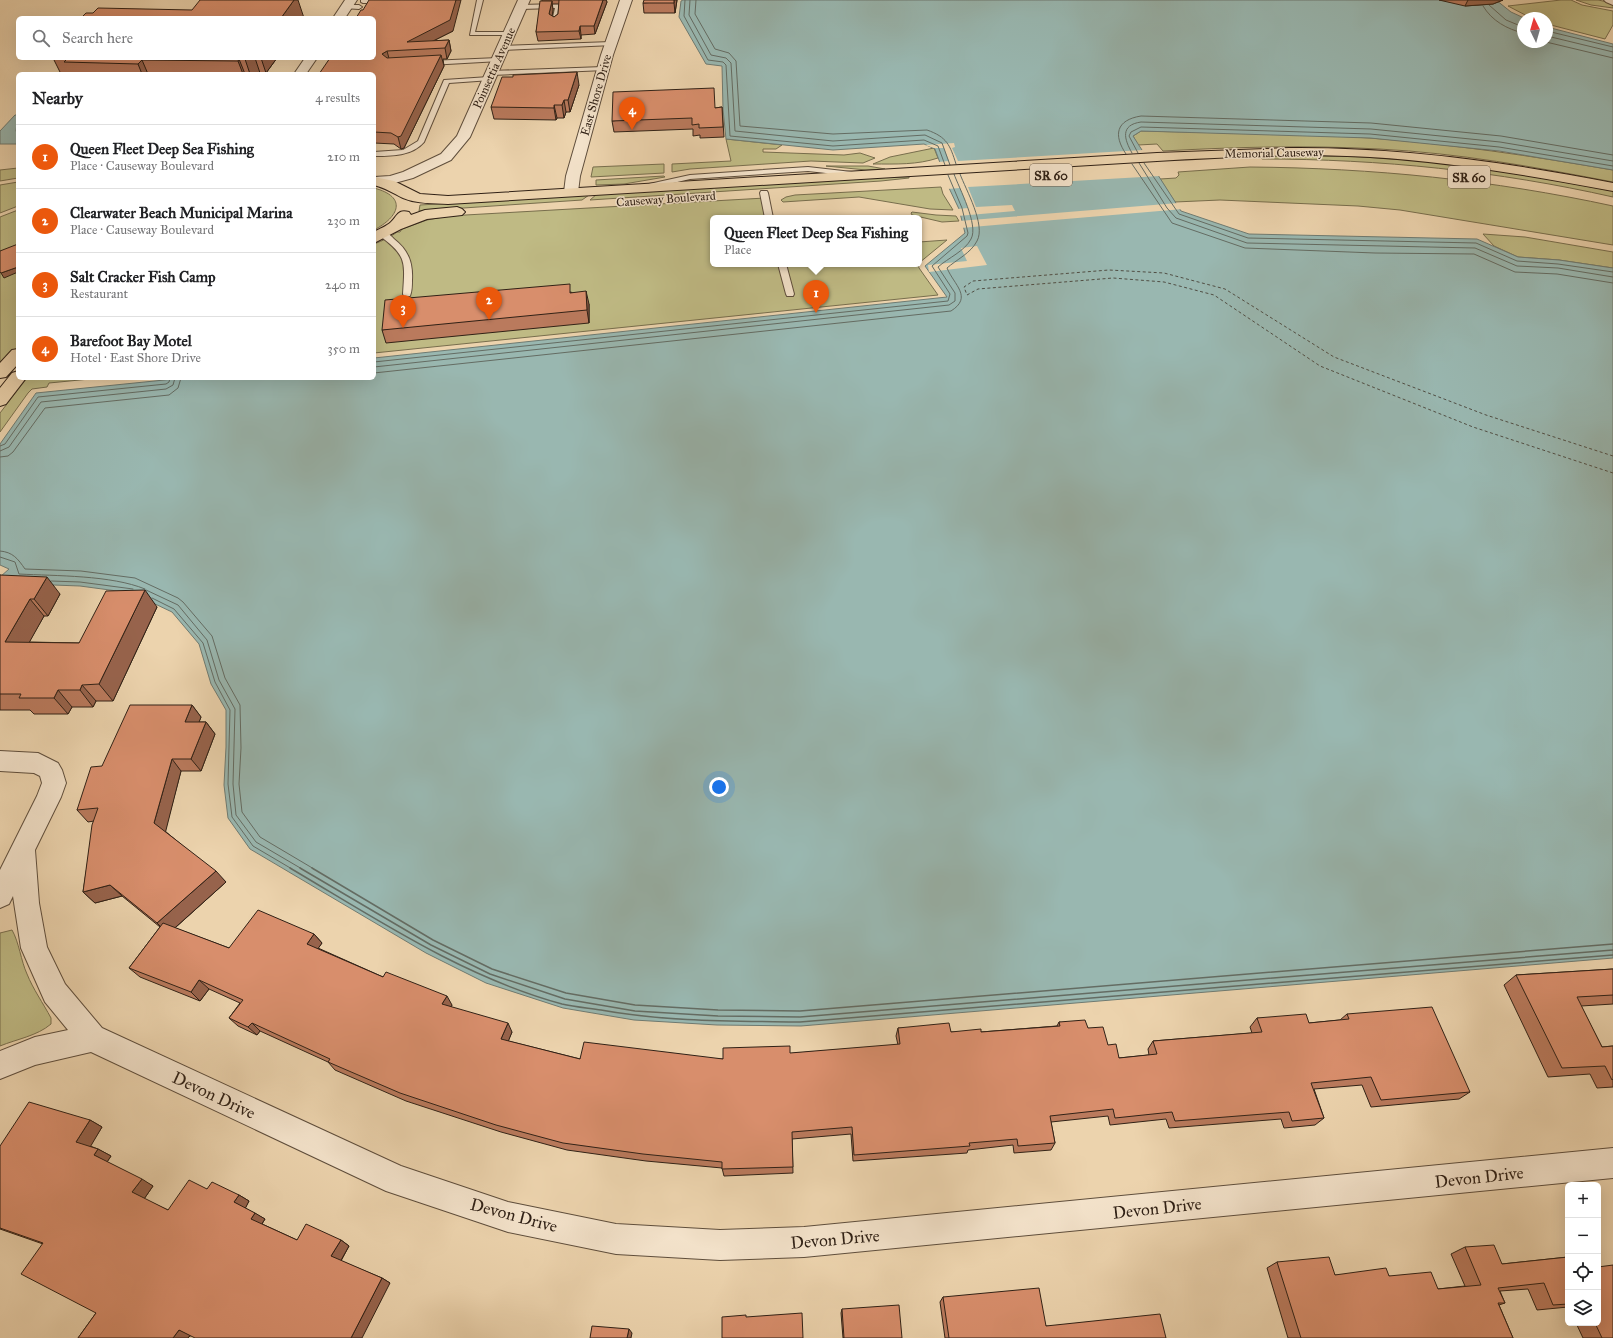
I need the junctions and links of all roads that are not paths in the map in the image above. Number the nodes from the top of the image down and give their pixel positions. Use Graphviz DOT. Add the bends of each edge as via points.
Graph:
graph roads {
  1 [pos="480,0"];
  2 [pos="626,0"];
  3 [pos="378,1"];
  4 [pos="356,3"];
  5 [pos="523,3"];
  6 [pos="341,16"];
  7 [pos="353,16"];
  8 [pos="555,22"];
  9 [pos="509,34"];
  10 [pos="611,44"];
  11 [pos="503,48"];
  12 [pos="310,60"];
  13 [pos="498,60"];
  14 [pos="420,64"];
  15 [pos="603,69"];
  16 [pos="301,72"];
  17 [pos="491,76"];
  18 [pos="463,137"];
  19 [pos="376,154"];
  20 [pos="1160,162"];
  21 [pos="1418,171"];
  22 [pos="935,176"];
  23 [pos="376,181"];
  24 [pos="376,181"];
  25 [pos="1506,182"];
  26 [pos="1613,188"];
  27 [pos="1561,191"];
  28 [pos="571,192"];
  29 [pos="764,193"];
  30 [pos="407,194"];
  31 [pos="769,215"];
  32 [pos="384,233"];
  33 [pos="783,267"];
  34 [pos="407,294"];
  35 [pos="790,294"];
  36 [pos="16,363"];
  37 [pos="13,377"];
  38 [pos="0,400"];
  39 [pos="0,760"];
  40 [pos="23,849"];
  41 [pos="0,896"];
  42 [pos="92,1038"];
  43 [pos="0,1065"];
  44 [pos="1613,1164"];
  1 -- 9 [label="lane" via="472,34"];
  2 -- 10 [label="street, East Shore Drive"];
  3 -- 4 [label="lane"];
  4 -- 6 [label="street"];
  4 -- 7 [label="street"];
  5 -- 8 [label="lane" via="558,6"];
  5 -- 9 [label="street, Poinsettia Avenue"];
  9 -- 11 [label="street, Poinsettia Avenue"];
  10 -- 11 [label="lane"];
  10 -- 15 [label="street, East Shore Drive"];
  11 -- 13 [label="street, Poinsettia Avenue"];
  12 -- 16 [label="street"];
  13 -- 14 [label="lane"];
  13 -- 17 [label="street, Poinsettia Avenue"];
  15 -- 17 [label="lane"];
  15 -- 28 [label="street, East Shore Drive" via="573,176"];
  17 -- 18 [label="street, Poinsettia Avenue"];
  17 -- 19 [label="lane" via="446,81 421,142 414,149 404,153"];
  18 -- 23 [label="street, Poinsettia Avenue" via="446,157 408,175"];
  18 -- 30 [label="street, Poinsettia Avenue" via="464,148 458,157 413,182"];
  20 -- 21 [label="main road, Memorial Causeway / SR 60" via="1220,165 1324,164"];
  20 -- 22 [label="main road, Memorial Causeway / SR 60"];
  20 -- 26 [label="main road, Memorial Causeway / SR 60" via="1282,151 1371,154 1518,170"];
  22 -- 28 [label="main road, Causeway Boulevard" via="858,174"];
  22 -- 29 [label="main road, Causeway Boulevard"];
  24 -- 30 [label="main road, Causeway Boulevard" via="389,184"];
  25 -- 27 [label="main road, SR 60"];
  28 -- 30 [label="main road, Causeway Boulevard" via="448,200 431,200"];
  29 -- 31 [label="lane"];
  29 -- 32 [label="main road, Causeway Boulevard" via="442,213 425,215"];
  30 -- 32 [label="main road" via="409,204 406,212"];
  32 -- 34 [label="lane" via="407,257"];
  33 -- 35 [label="lane"];
  36 -- 37 [label="main road"];
  37 -- 38 [label="main road"];
  39 -- 40 [label="street, Devon Drive" via="38,763 50,770 54,783"];
  40 -- 41 [label="street"];
  40 -- 42 [label="street, Devon Drive" via="26,903 34,948 55,993"];
  42 -- 43 [label="street" via="35,1051"];
  42 -- 44 [label="street, Devon Drive" via="397,1180 508,1216 616,1239 720,1245 804,1242"];
}
